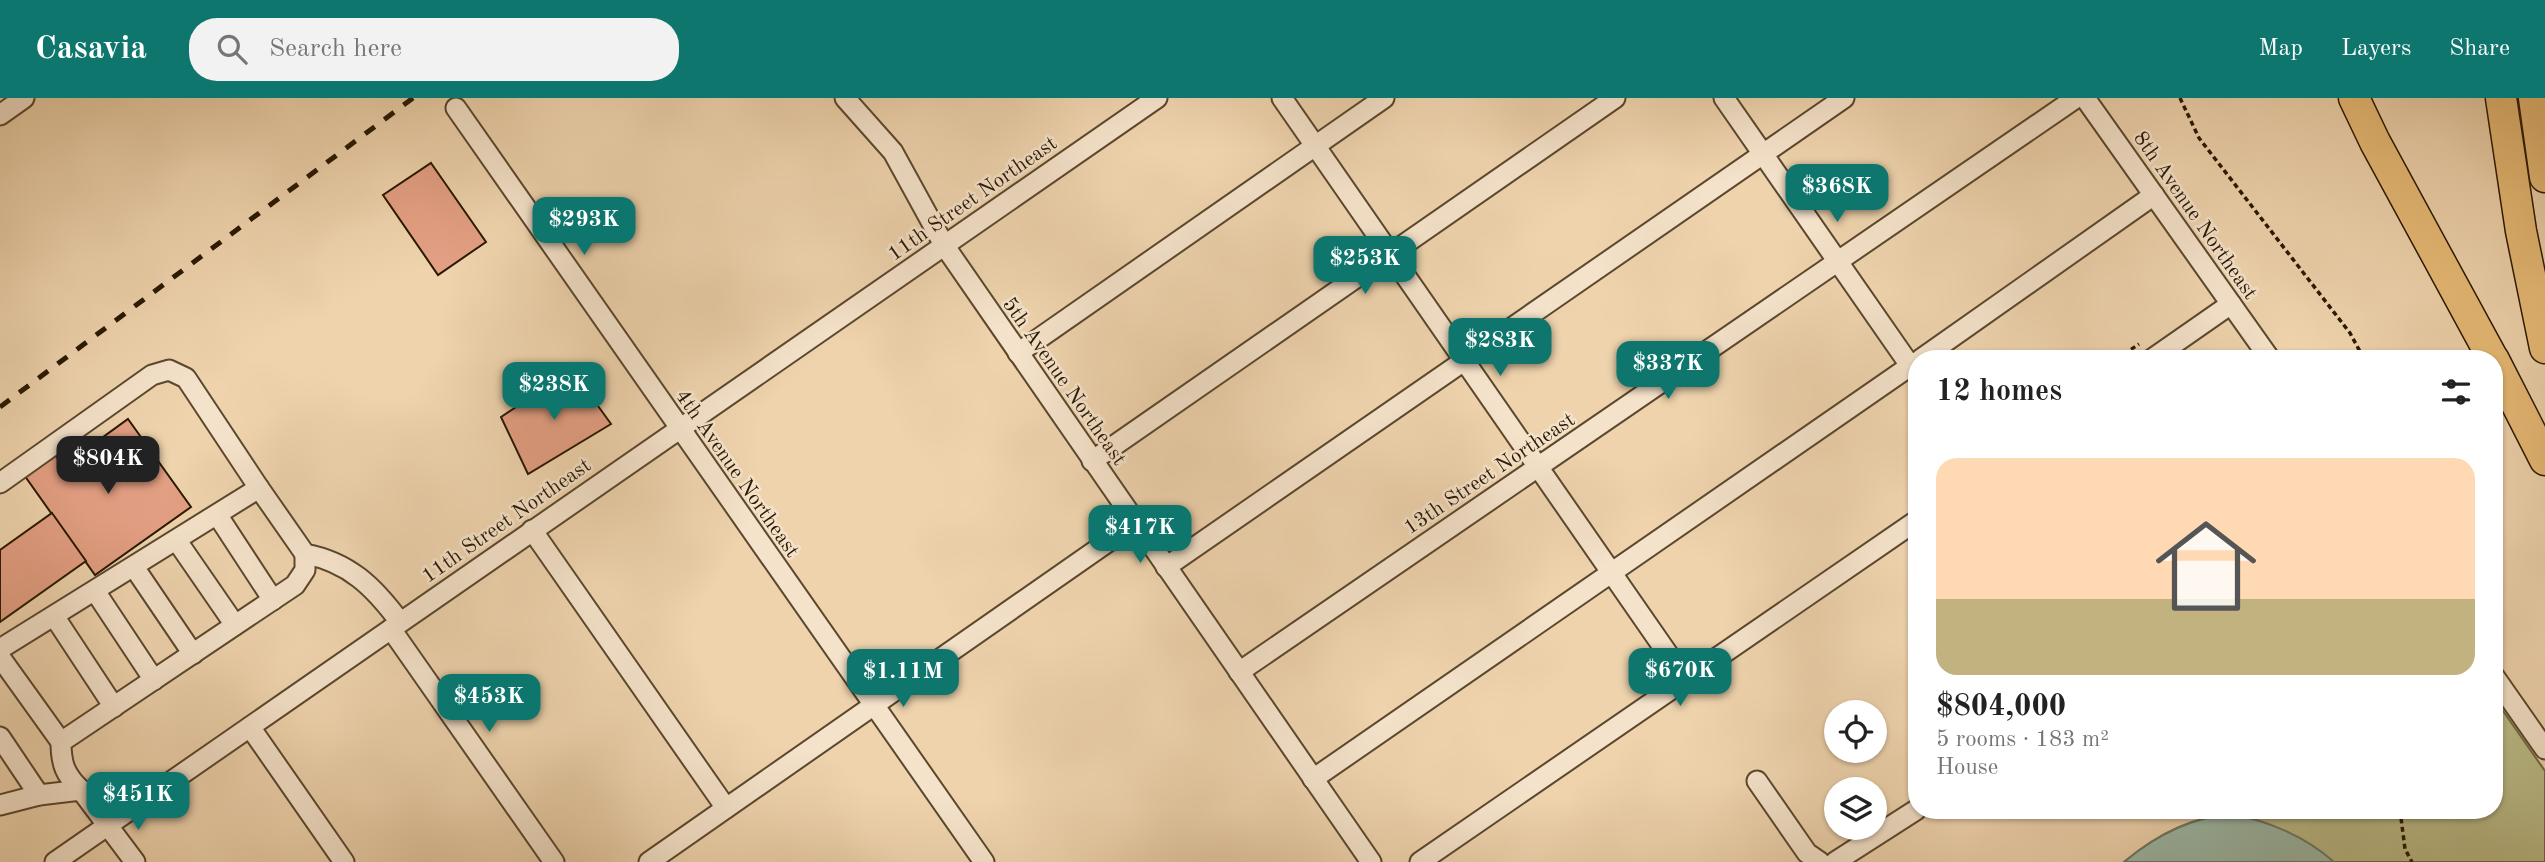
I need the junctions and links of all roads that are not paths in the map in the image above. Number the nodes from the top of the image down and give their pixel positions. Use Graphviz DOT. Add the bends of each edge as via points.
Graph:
graph roads {
  1 [pos="23,98"];
  2 [pos="845,98"];
  3 [pos="1157,98"];
  4 [pos="1282,98"];
  5 [pos="1384,98"];
  6 [pos="1615,98"];
  7 [pos="1724,98"];
  8 [pos="1844,98"];
  9 [pos="2076,98"];
  10 [pos="2085,98"];
  11 [pos="2354,98"];
  12 [pos="2501,98"];
  13 [pos="2534,98"];
  14 [pos="456,108"];
  15 [pos="0,115"];
  16 [pos="1314,145"];
  17 [pos="1763,154"];
  18 [pos="2545,177"];
  19 [pos="2154,195"];
  20 [pos="944,245"];
  21 [pos="1390,254"];
  22 [pos="1837,260"];
  23 [pos="2231,304"];
  24 [pos="2545,348"];
  25 [pos="1937,350"];
  26 [pos="2165,350"];
  27 [pos="2264,350"];
  28 [pos="2488,350"];
  29 [pos="1018,354"];
  30 [pos="1908,354"];
  31 [pos="1463,359"];
  32 [pos="1908,370"];
  33 [pos="2503,378"];
  34 [pos="678,428"];
  35 [pos="2545,460"];
  36 [pos="1093,461"];
  37 [pos="1538,467"];
  38 [pos="0,483"];
  39 [pos="259,488"];
  40 [pos="218,516"];
  41 [pos="1135,523"];
  42 [pos="1908,527"];
  43 [pos="532,530"];
  44 [pos="177,541"];
  45 [pos="305,554"];
  46 [pos="134,567"];
  47 [pos="1166,567"];
  48 [pos="1611,573"];
  49 [pos="95,591"];
  50 [pos="273,600"];
  51 [pos="54,616"];
  52 [pos="235,625"];
  53 [pos="395,626"];
  54 [pos="0,649"];
  55 [pos="193,654"];
  56 [pos="0,657"];
  57 [pos="1239,671"];
  58 [pos="154,680"];
  59 [pos="1686,680"];
  60 [pos="2503,689"];
  61 [pos="873,705"];
  62 [pos="114,707"];
  63 [pos="250,727"];
  64 [pos="0,737"];
  65 [pos="61,742"];
  66 [pos="2545,749"];
  67 [pos="1313,779"];
  68 [pos="1757,781"];
  69 [pos="81,790"];
  70 [pos="39,795"];
  71 [pos="0,805"];
  72 [pos="726,808"];
  73 [pos="1908,815"];
  74 [pos="109,825"];
  75 [pos="55,862"];
  76 [pos="135,862"];
  77 [pos="344,862"];
  78 [pos="554,862"];
  79 [pos="649,862"];
  80 [pos="984,862"];
  81 [pos="1371,862"];
  82 [pos="1420,862"];
  83 [pos="1820,862"];
  84 [pos="1835,862"];
  1 -- 15 [label="street"];
  2 -- 20 [label="street, 5th Avenue Northeast" via="894,152"];
  3 -- 20 [label="street, 11th Street Northeast"];
  4 -- 16 [label="street"];
  5 -- 16 [label="street"];
  6 -- 21 [label="street"];
  7 -- 17 [label="street"];
  8 -- 17 [label="street"];
  9 -- 22 [label="street, 13th Street Northeast"];
  10 -- 19 [label="street, 8th Avenue Northeast"];
  11 -- 28 [label="highway"];
  12 -- 24 [label="highway"];
  13 -- 18 [label="highway"];
  14 -- 34 [label="street, 4th Avenue Northeast"];
  16 -- 21 [label="street"];
  16 -- 29 [label="street"];
  17 -- 22 [label="street"];
  17 -- 31 [label="street"];
  19 -- 23 [label="street, 8th Avenue Northeast"];
  19 -- 25 [label="street"];
  20 -- 29 [label="street, 5th Avenue Northeast"];
  20 -- 34 [label="street, 11th Street Northeast"];
  21 -- 31 [label="street"];
  21 -- 36 [label="street"];
  22 -- 30 [label="street"];
  22 -- 37 [label="street, 13th Street Northeast"];
  23 -- 26 [label="street"];
  23 -- 27 [label="street, 8th Avenue Northeast"];
  29 -- 36 [label="street, 5th Avenue Northeast"];
  31 -- 37 [label="street"];
  31 -- 47 [label="street"];
  32 -- 48 [label="street"];
  33 -- 35 [label="highway"];
  34 -- 43 [label="street, 11th Street Northeast"];
  34 -- 61 [label="street, 4th Avenue Northeast"];
  36 -- 41 [label="street, 5th Avenue Northeast"];
  37 -- 48 [label="street"];
  37 -- 57 [label="street, 13th Street Northeast"];
  38 -- 39 [label="street" via="152,375 169,370 186,378"];
  39 -- 40 [label="street"];
  39 -- 45 [label="street"];
  40 -- 44 [label="street"];
  40 -- 50 [label="street"];
  41 -- 47 [label="street, 5th Avenue Northeast"];
  41 -- 61 [label="street"];
  42 -- 59 [label="street"];
  43 -- 53 [label="street, 11th Street Northeast"];
  43 -- 72 [label="street"];
  44 -- 46 [label="street"];
  44 -- 52 [label="street"];
  45 -- 50 [label="street" via="305,570 296,585"];
  45 -- 53 [label="street" via="354,571 380,595"];
  46 -- 49 [label="street"];
  46 -- 55 [label="street"];
  47 -- 57 [label="street, 5th Avenue Northeast"];
  48 -- 59 [label="street"];
  48 -- 67 [label="street"];
  49 -- 51 [label="street"];
  49 -- 58 [label="street"];
  50 -- 52 [label="street"];
  51 -- 54 [label="street"];
  51 -- 62 [label="street"];
  52 -- 55 [label="street"];
  53 -- 63 [label="street, 11th Street Northeast"];
  53 -- 78 [label="street"];
  55 -- 58 [label="street"];
  56 -- 65 [label="street"];
  57 -- 67 [label="street, 5th Avenue Northeast"];
  58 -- 62 [label="street"];
  59 -- 82 [label="street"];
  60 -- 66 [label="street"];
  61 -- 72 [label="street"];
  61 -- 80 [label="street, 4th Avenue Northeast"];
  62 -- 65 [label="street"];
  63 -- 74 [label="street, 11th Street Northeast"];
  63 -- 77 [label="street"];
  64 -- 70 [label="street"];
  65 -- 69 [label="street" via="67,776"];
  67 -- 81 [label="street, 5th Avenue Northeast"];
  68 -- 83 [label="street" via="1807,853"];
  69 -- 70 [label="street"];
  69 -- 74 [label="street"];
  70 -- 71 [label="street"];
  72 -- 79 [label="street"];
  73 -- 84 [label="street"];
  74 -- 75 [label="street, 11th Street Northeast"];
  74 -- 76 [label="street"];
}
